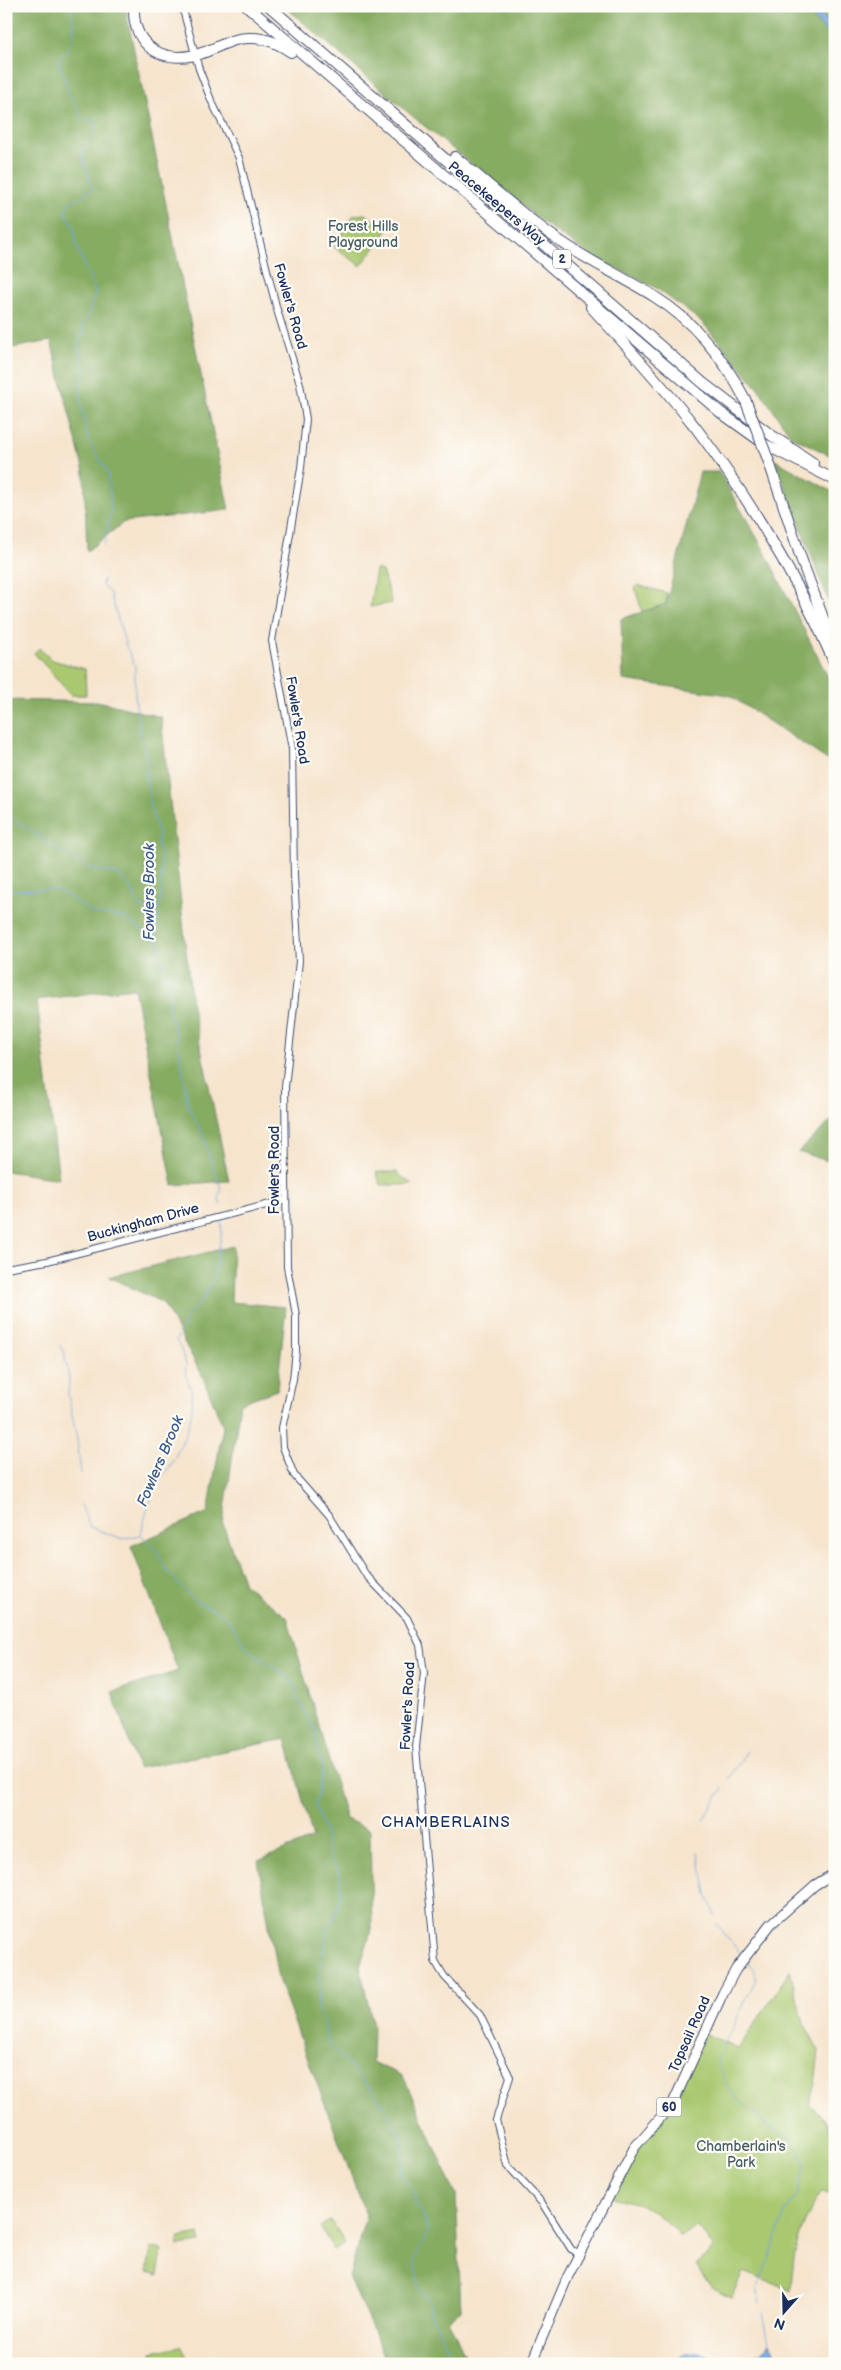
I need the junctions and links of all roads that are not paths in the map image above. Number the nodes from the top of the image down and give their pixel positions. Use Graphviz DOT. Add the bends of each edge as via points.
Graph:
graph roads {
  1 [pos="134,6"];
  2 [pos="182,6"];
  3 [pos="247,6"];
  4 [pos="269,6"];
  5 [pos="194,55"];
  6 [pos="379,99"];
  7 [pos="369,112"];
  8 [pos="550,265"];
  9 [pos="835,478"];
  10 [pos="835,650"];
  11 [pos="835,664"];
  12 [pos="286,1200"];
  13 [pos="6,1268"];
  14 [pos="835,1873"];
  15 [pos="580,2256"];
  16 [pos="531,2364"];
  1 -- 5 [label="highway" via="136,30 146,45 162,54"];
  2 -- 5 [label="street, Fowler's Road"];
  3 -- 7 [label="highway, Peacekeepers Way / 2"];
  4 -- 6 [label="highway, Peacekeepers Way / 2"];
  5 -- 7 [label="highway" via="238,39 269,40 289,50"];
  5 -- 12 [label="street, Fowler's Road" via="239,158 277,310 305,404 301,468 272,641 292,750 298,961 285,1087"];
  6 -- 9 [label="highway, Peacekeepers Way / 2" via="703,382 771,435"];
  6 -- 10 [label="highway, bridge" via="561,242 672,309 716,352 745,398"];
  7 -- 8 [label="highway, Peacekeepers Way / 2"];
  8 -- 9 [label="highway, Peacekeepers Way / 2" via="741,428 790,458"];
  8 -- 11 [label="highway" via="649,371 696,428 793,580"];
  12 -- 13 [label="street, Buckingham Drive" via="47,1261"];
  12 -- 15 [label="street, Fowler's Road" via="287,1267 296,1315 294,1372 282,1431 284,1454 294,1475 329,1515 364,1573 405,1614 418,1638 424,1673 416,1747 435,1961 444,1976 480,2015 510,2077 496,2120 510,2169 542,2203 571,2249"];
  14 -- 15 [label="main road, Topsail Road / 60" via="815,1885 771,1924 736,1969 673,2103 634,2148"];
  15 -- 16 [label="main road, Topsail Road / 60" via="568,2276"];
}
